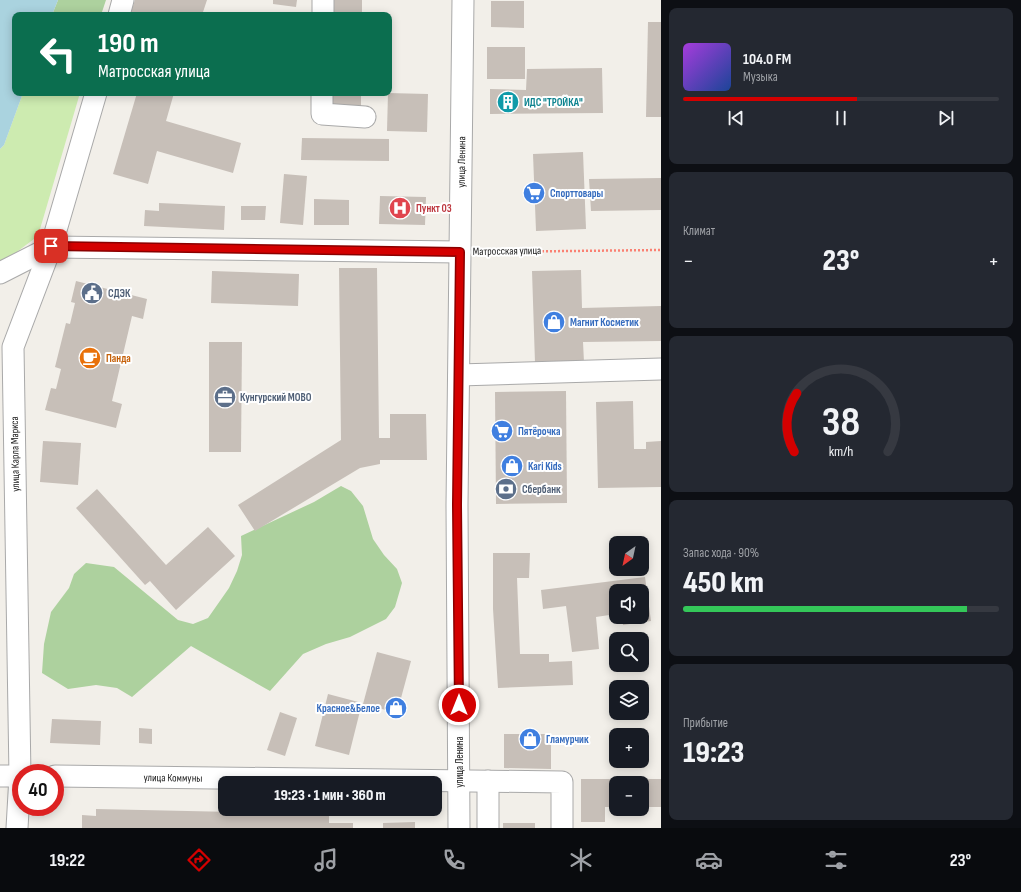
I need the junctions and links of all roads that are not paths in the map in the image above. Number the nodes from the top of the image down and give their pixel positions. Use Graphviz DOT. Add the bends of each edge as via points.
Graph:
graph roads {
  1 [pos="123,0"];
  2 [pos="323,0"];
  3 [pos="463,0"];
  4 [pos="120,12"];
  5 [pos="323,12"];
  6 [pos="95,96"];
  7 [pos="322,96"];
  8 [pos="365,117"];
  9 [pos="51,246"];
  10 [pos="460,252"];
  11 [pos="0,273"];
  12 [pos="661,369"];
  13 [pos="458,375"];
  14 [pos="14,764"];
  15 [pos="64,776"];
  16 [pos="459,781"];
  17 [pos="488,781"];
  18 [pos="16,816"];
  19 [pos="17,828"];
  20 [pos="459,828"];
  21 [pos="488,828"];
  22 [pos="562,828"];
  1 -- 4 [label="street"];
  2 -- 5 [label="street"];
  3 -- 10 [label="street, улица Ленина"];
  6 -- 9 [label="street, улица Карла Маркса"];
  7 -- 8 [label="street" via="322,114"];
  9 -- 10 [label="street, Матросская улица"];
  9 -- 11 [label="street, Матросская улица"];
  9 -- 14 [label="street, улица Карла Маркса" via="13,347"];
  10 -- 13 [label="street, улица Ленина"];
  12 -- 13 [label="street"];
  13 -- 16 [label="street, улица Ленина"];
  15 -- 16 [label="street, улица Коммуны"];
  16 -- 17 [label="street, улица Коммуны"];
  16 -- 20 [label="street, улица Ленина"];
  17 -- 21 [label="street"];
  17 -- 22 [label="street, улица Коммуны" via="562,782"];
  18 -- 19 [label="street, улица Карла Маркса"];
}
